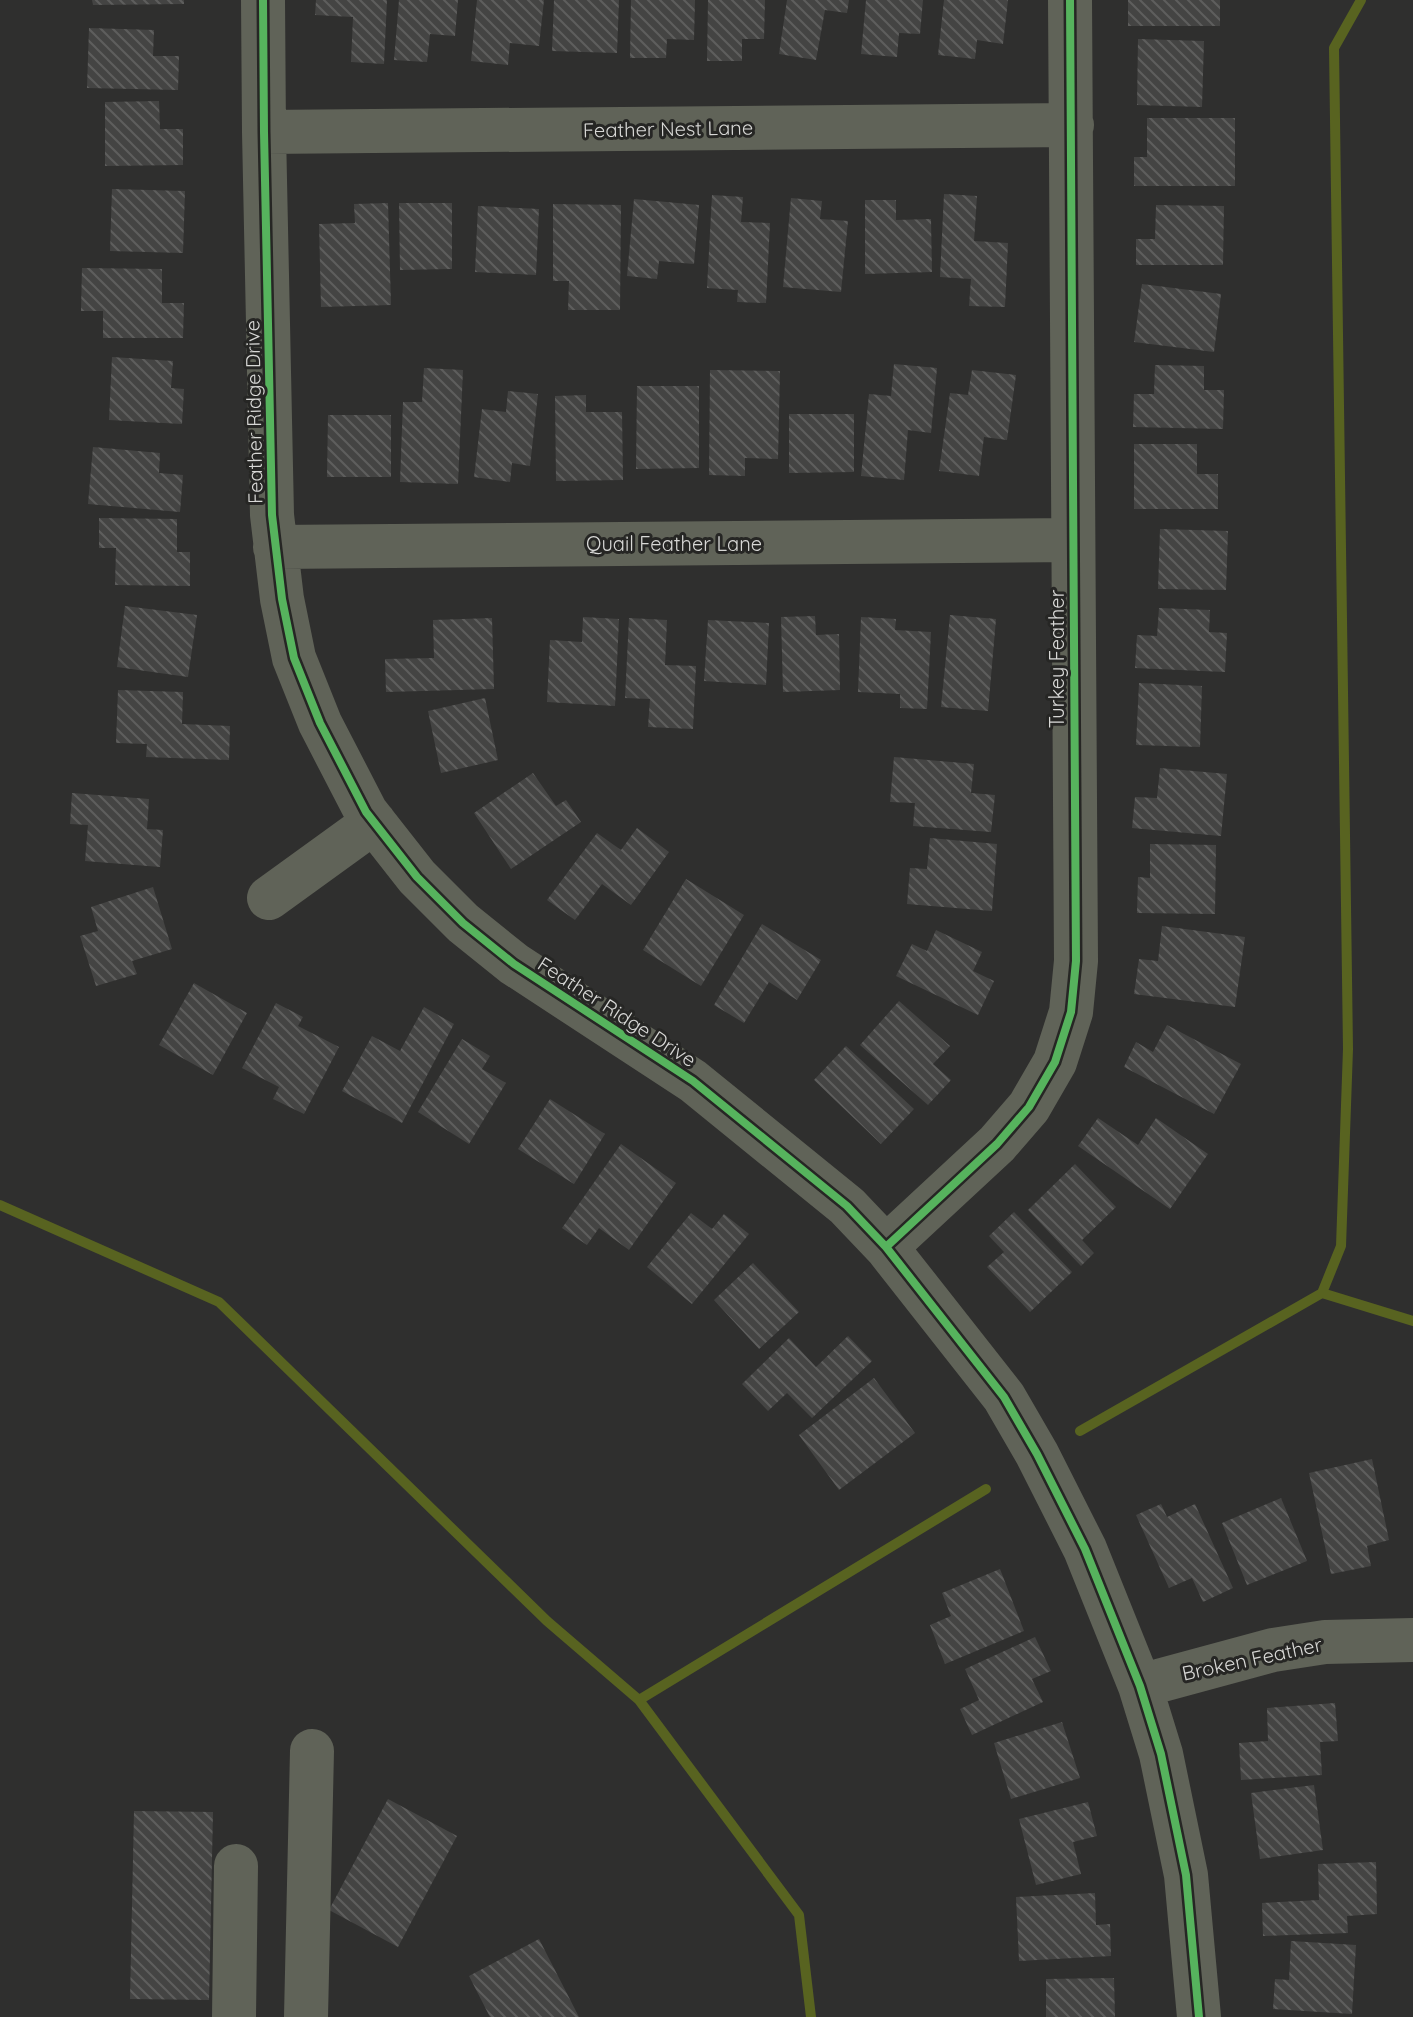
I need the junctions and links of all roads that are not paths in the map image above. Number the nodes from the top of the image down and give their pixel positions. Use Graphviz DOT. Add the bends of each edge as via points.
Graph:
graph roads {
  1 [pos="263,0"];
  2 [pos="1070,0"];
  3 [pos="1072,125"];
  4 [pos="264,132"];
  5 [pos="1073,540"];
  6 [pos="275,547"];
  7 [pos="374,822"];
  8 [pos="269,898"];
  9 [pos="886,1247"];
  10 [pos="1413,1640"];
  11 [pos="1140,1686"];
  12 [pos="312,1751"];
  13 [pos="236,1866"];
  14 [pos="234,2017"];
  15 [pos="306,2017"];
  16 [pos="1199,2017"];
  1 -- 4 [label="street, Feather Ridge Drive"];
  2 -- 3 [label="street, Turkey Feather"];
  3 -- 4 [label="street, Feather Nest Lane"];
  3 -- 5 [label="street, Turkey Feather"];
  4 -- 6 [label="street, Feather Ridge Drive"];
  5 -- 6 [label="street, Quail Feather Lane"];
  5 -- 9 [label="street, Turkey Feather" via="1076,961 1071,1012 1055,1062 1029,1107 997,1144"];
  6 -- 7 [label="street, Feather Ridge Drive" via="294,658 320,723"];
  7 -- 8 [label="street"];
  7 -- 9 [label="street, Feather Ridge Drive" via="417,877 463,923 514,964 693,1081 847,1206"];
  9 -- 11 [label="street, Feather Ridge Drive" via="1010,1407 1085,1549"];
  10 -- 11 [label="street, Broken Feather" via="1325,1642 1273,1650"];
  11 -- 16 [label="street, Feather Ridge Drive" via="1161,1754 1186,1875"];
  12 -- 15 [label="street"];
  13 -- 14 [label="street"];
}
